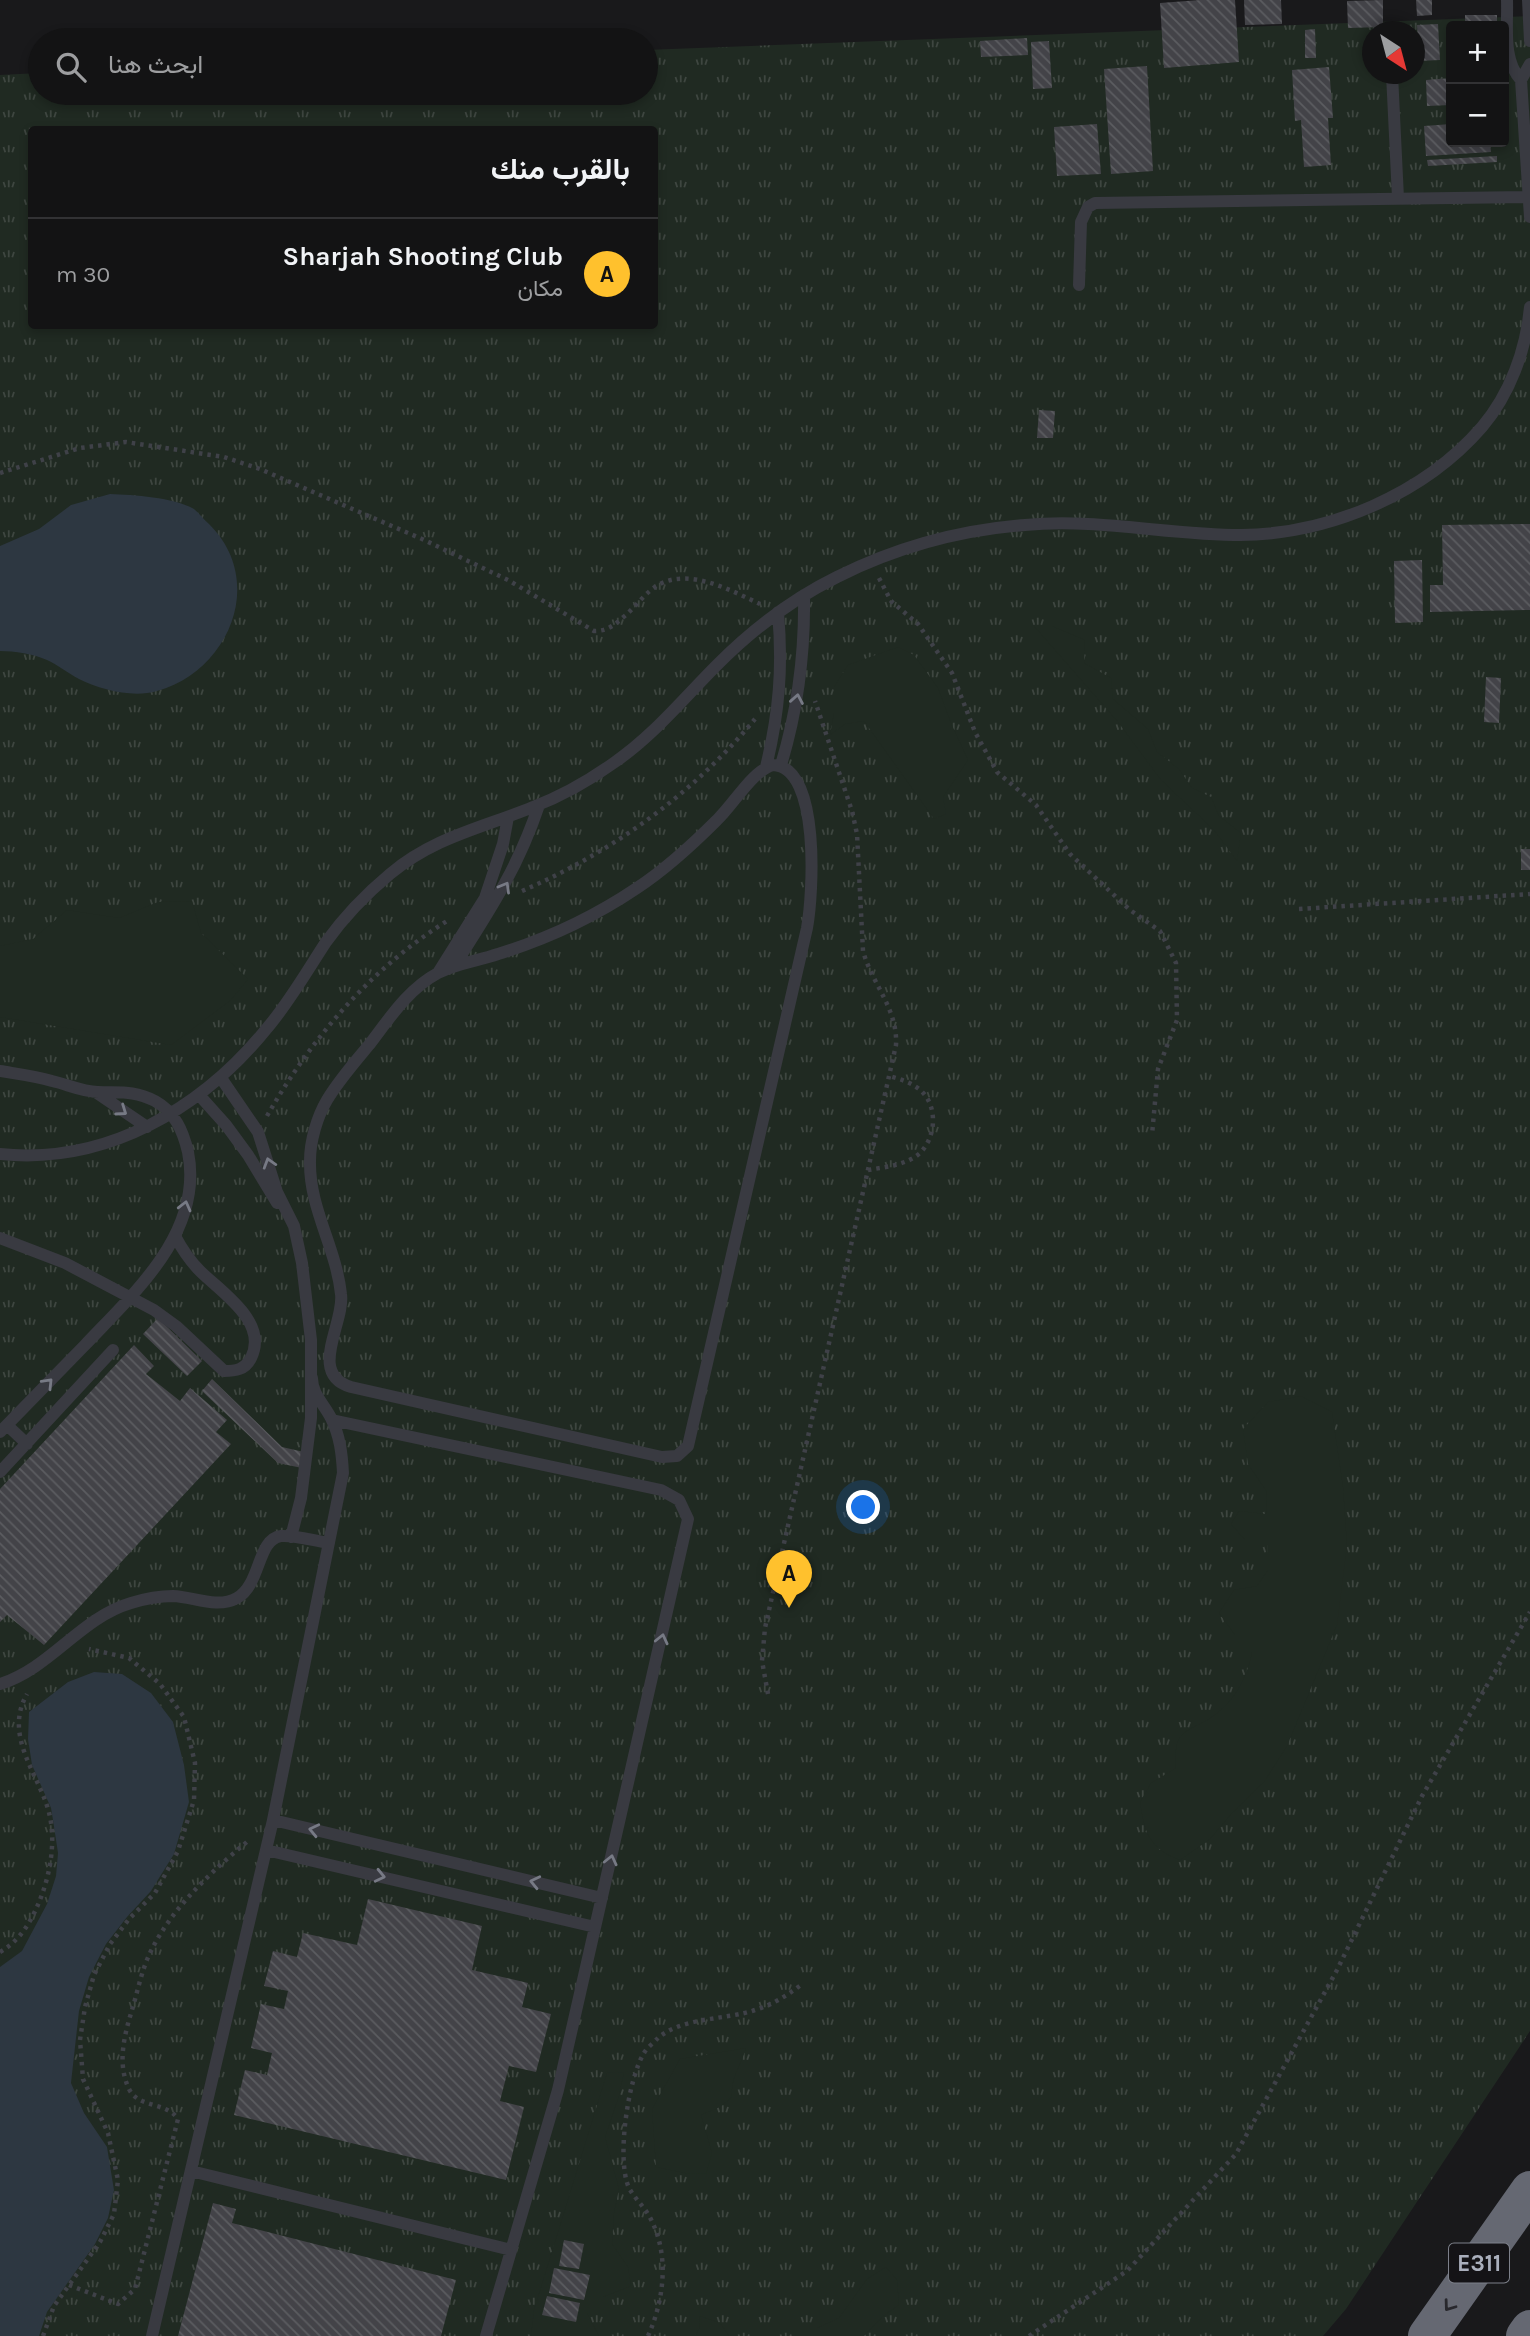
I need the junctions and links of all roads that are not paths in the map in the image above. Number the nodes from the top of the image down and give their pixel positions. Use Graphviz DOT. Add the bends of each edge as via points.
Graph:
graph roads {
  1 [pos="1507,0"];
  2 [pos="1528,0"];
  3 [pos="1530,41"];
  4 [pos="1530,64"];
  5 [pos="1521,80"];
  6 [pos="1392,84"];
  7 [pos="1530,197"];
  8 [pos="1398,198"];
  9 [pos="1530,217"];
  10 [pos="1079,285"];
  11 [pos="1530,307"];
  12 [pos="804,594"];
  13 [pos="778,612"];
  14 [pos="780,765"];
  15 [pos="766,767"];
  16 [pos="539,806"];
  17 [pos="508,817"];
  18 [pos="490,900"];
  19 [pos="455,965"];
  20 [pos="438,973"];
  21 [pos="0,1071"];
  22 [pos="221,1078"];
  23 [pos="97,1093"];
  24 [pos="200,1096"];
  25 [pos="173,1114"];
  26 [pos="148,1127"];
  27 [pos="0,1154"];
  28 [pos="294,1226"];
  29 [pos="175,1236"];
  30 [pos="0,1238"];
  31 [pos="130,1298"];
  32 [pos="113,1350"];
  33 [pos="312,1378"];
  34 [pos="332,1420"];
  35 [pos="4,1428"];
  36 [pos="27,1444"];
  37 [pos="0,1472"];
  38 [pos="291,1537"];
  39 [pos="329,1543"];
  40 [pos="0,1684"];
  41 [pos="273,1821"];
  42 [pos="266,1850"];
  43 [pos="602,1898"];
  44 [pos="595,1927"];
  45 [pos="191,2171"];
  46 [pos="1530,2190"];
  47 [pos="511,2250"];
  48 [pos="1530,2329"];
  49 [pos="152,2336"];
  50 [pos="486,2336"];
  51 [pos="1427,2336"];
  52 [pos="1525,2336"];
  1 -- 5 [label="lane" via="1509,57"];
  2 -- 3 [label="lane"];
  4 -- 5 [label="lane"];
  5 -- 7 [label="lane"];
  6 -- 8 [label="lane"];
  7 -- 8 [label="lane"];
  7 -- 9 [label="lane"];
  8 -- 10 [label="lane" via="1095,203 1088,207 1082,222"];
  11 -- 12 [label="lane" via="1527,334 1511,382 1483,426 1423,477 1351,516 1298,530 1244,535 1082,523 974,531 870,562"];
  12 -- 13 [label="lane"];
  14 -- 12 [label="lane, one-way" via="803,664"];
  13 -- 15 [label="lane" via="780,690"];
  13 -- 16 [label="lane" via="715,666 653,732 580,785"];
  14 -- 15 [label="lane"];
  14 -- 20 [label="lane" via="795,778 804,804 812,897 691,1438 677,1456 662,1457 351,1387 338,1381 330,1370 342,1298 310,1187 315,1129 326,1102 358,1058 408,996"];
  15 -- 19 [label="lane" via="694,843 637,888 538,940"];
  16 -- 17 [label="lane"];
  18 -- 16 [label="lane, one-way" via="521,856"];
  17 -- 18 [label="lane"];
  17 -- 22 [label="lane" via="433,845 393,871 358,903 267,1029"];
  18 -- 19 [label="lane"];
  18 -- 20 [label="lane"];
  19 -- 20 [label="lane"];
  21 -- 23 [label="lane"];
  22 -- 24 [label="lane"];
  28 -- 22 [label="lane, one-way" via="277,1192 258,1132"];
  23 -- 25 [label="lane" via="138,1094"];
  23 -- 26 [label="lane, one-way"];
  24 -- 25 [label="lane"];
  24 -- 28 [label="lane" via="248,1155"];
  25 -- 26 [label="lane"];
  29 -- 25 [label="lane, one-way" via="190,1186 190,1161"];
  26 -- 27 [label="lane" via="104,1144 58,1153"];
  28 -- 33 [label="lane" via="307,1301"];
  29 -- 31 [label="lane"];
  29 -- 31 [label="lane" via="191,1260 245,1316 254,1343 246,1366 224,1371 176,1326"];
  30 -- 31 [label="lane" via="65,1263"];
  35 -- 31 [label="lane, one-way"];
  32 -- 36 [label="lane"];
  33 -- 34 [label="lane" via="312,1389"];
  33 -- 38 [label="lane" via="307,1458"];
  34 -- 39 [label="lane" via="341,1446 343,1473"];
  43 -- 34 [label="lane, one-way" via="688,1519 679,1500 671,1493"];
  35 -- 36 [label="lane"];
  36 -- 37 [label="lane"];
  38 -- 39 [label="lane"];
  38 -- 40 [label="lane" via="269,1542 253,1582 236,1599 212,1602 174,1596 130,1603 90,1624 44,1662"];
  39 -- 41 [label="lane"];
  41 -- 42 [label="lane"];
  43 -- 41 [label="lane, one-way"];
  42 -- 44 [label="lane, one-way"];
  42 -- 45 [label="lane"];
  43 -- 44 [label="lane"];
  44 -- 47 [label="lane" via="558,2090"];
  45 -- 47 [label="lane"];
  45 -- 49 [label="lane"];
  46 -- 51 [label="highway, E311, one-way"];
  47 -- 50 [label="lane"];
  48 -- 52 [label="highway"];
}
